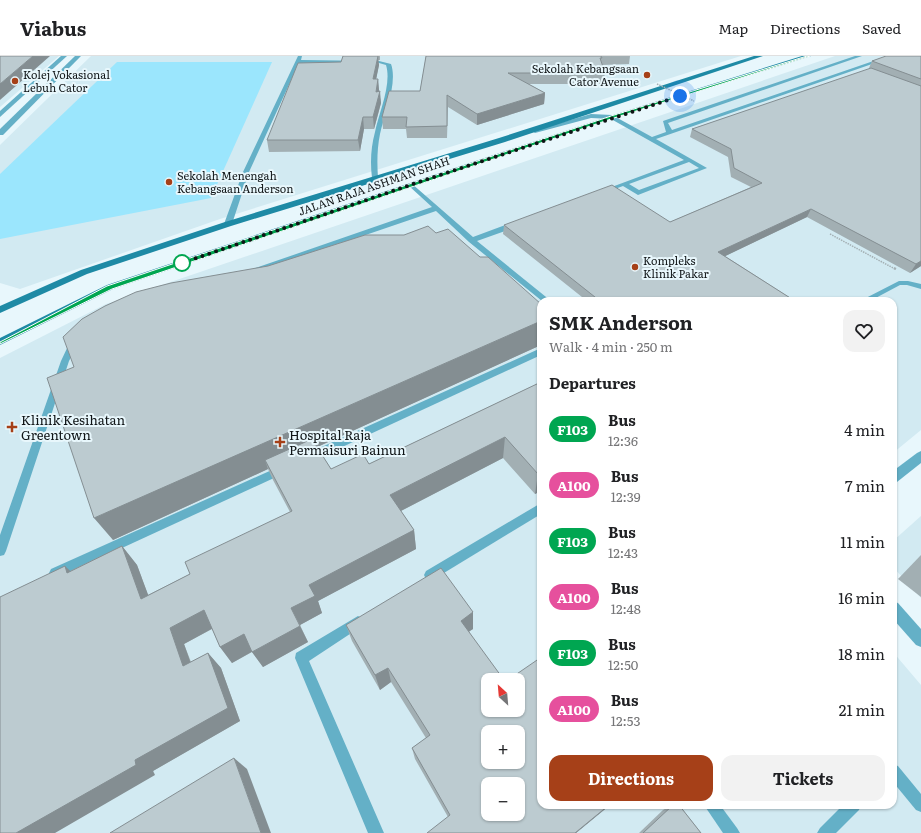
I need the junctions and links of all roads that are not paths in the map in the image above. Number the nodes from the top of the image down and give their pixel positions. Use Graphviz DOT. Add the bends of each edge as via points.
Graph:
graph roads {
  1 [pos="64,56"];
  2 [pos="78,56"];
  3 [pos="760,56"];
  4 [pos="808,56"];
  5 [pos="860,56"];
  6 [pos="893,56"];
  7 [pos="299,58"];
  8 [pos="859,68"];
  9 [pos="866,71"];
  10 [pos="0,115"];
  11 [pos="612,117"];
  12 [pos="0,133"];
  13 [pos="670,133"];
  14 [pos="651,139"];
  15 [pos="502,140"];
  16 [pos="689,160"];
  17 [pos="375,178"];
  18 [pos="624,184"];
  19 [pos="411,185"];
  20 [pos="598,194"];
  21 [pos="437,208"];
  22 [pos="524,221"];
  23 [pos="228,224"];
  24 [pos="366,232"];
  25 [pos="472,240"];
  26 [pos="349,246"];
  27 [pos="242,274"];
  28 [pos="921,287"];
  29 [pos="542,297"];
  30 [pos="872,297"];
  31 [pos="0,310"];
  32 [pos="82,337"];
  33 [pos="0,342"];
  34 [pos="537,353"];
  35 [pos="921,456"];
  36 [pos="897,475"];
  37 [pos="537,510"];
  38 [pos="0,551"];
  39 [pos="43,579"];
  40 [pos="418,583"];
  41 [pos="897,613"];
  42 [pos="366,616"];
  43 [pos="921,640"];
  44 [pos="897,778"];
  45 [pos="921,805"];
  46 [pos="714,809"];
  47 [pos="850,809"];
  48 [pos="376,833"];
  49 [pos="732,833"];
  50 [pos="825,833"];
  1 -- 10 [label="street"];
  2 -- 12 [label="street"];
  3 -- 15 [label="main road, JALAN RAJA ASHMAN SHAH"];
  4 -- 11 [label="main road, JALAN RAJA ASHMAN SHAH"];
  5 -- 13 [label="lane" via="664,122"];
  6 -- 8 [label="lane"];
  7 -- 17 [label="lane" via="388,64 389,88 374,150"];
  7 -- 23 [label="lane" via="246,172"];
  8 -- 9 [label="lane"];
  8 -- 13 [label="lane"];
  11 -- 14 [label="lane"];
  11 -- 15 [label="lane" via="591,116"];
  11 -- 19 [label="main road, JALAN RAJA ASHMAN SHAH"];
  13 -- 14 [label="lane"];
  14 -- 16 [label="lane"];
  15 -- 17 [label="main road, JALAN RAJA ASHMAN SHAH"];
  16 -- 18 [label="lane"];
  16 -- 18 [label="lane" via="704,168 638,193"];
  17 -- 23 [label="main road, JALAN RAJA ASHMAN SHAH"];
  18 -- 20 [label="lane"];
  19 -- 21 [label="lane"];
  19 -- 33 [label="main road, JALAN RAJA ASHMAN SHAH" via="110,287"];
  21 -- 24 [label="lane"];
  21 -- 25 [label="lane"];
  22 -- 25 [label="lane"];
  23 -- 31 [label="main road, JALAN RAJA ASHMAN SHAH" via="84,272"];
  24 -- 26 [label="lane"];
  24 -- 27 [label="lane"];
  25 -- 29 [label="lane"];
  28 -- 30 [label="lane" via="899,283"];
  32 -- 38 [label="lane" via="72,346 65,361"];
  34 -- 39 [label="lane"];
  35 -- 36 [label="street"];
  37 -- 40 [label="lane"];
  41 -- 43 [label="street"];
  42 -- 48 [label="lane" via="301,658"];
  44 -- 45 [label="lane"];
  46 -- 49 [label="lane"];
  47 -- 50 [label="lane"];
}
